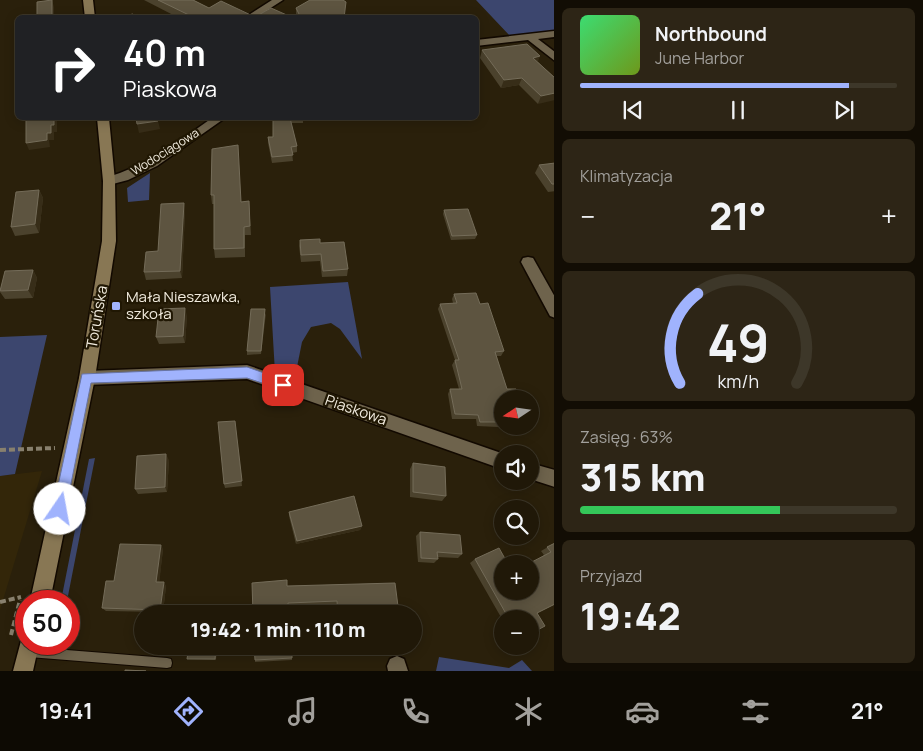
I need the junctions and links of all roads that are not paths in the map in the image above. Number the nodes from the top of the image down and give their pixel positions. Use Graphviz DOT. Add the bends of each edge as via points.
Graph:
graph roads {
  1 [pos="88,0"];
  2 [pos="278,0"];
  3 [pos="90,15"];
  4 [pos="253,15"];
  5 [pos="554,34"];
  6 [pos="529,36"];
  7 [pos="479,43"];
  8 [pos="554,58"];
  9 [pos="103,120"];
  10 [pos="216,120"];
  11 [pos="109,181"];
  12 [pos="528,262"];
  13 [pos="554,312"];
  14 [pos="86,378"];
  15 [pos="494,458"];
  16 [pos="539,474"];
  17 [pos="554,478"];
  18 [pos="42,590"];
  19 [pos="27,656"];
  20 [pos="166,663"];
  1 -- 3 [label="main road"];
  2 -- 4 [label="street"];
  5 -- 6 [label="street"];
  6 -- 7 [label="street"];
  6 -- 8 [label="street"];
  9 -- 11 [label="main road, Toruńska"];
  10 -- 11 [label="street, Wodociągowa" via="141,171"];
  11 -- 14 [label="main road, Toruńska" via="110,240"];
  12 -- 13 [label="street"];
  14 -- 15 [label="street, Piaskowa" via="247,372"];
  14 -- 18 [label="main road, Toruńska"];
  16 -- 17 [label="street"];
  19 -- 20 [label="lane"];
}
